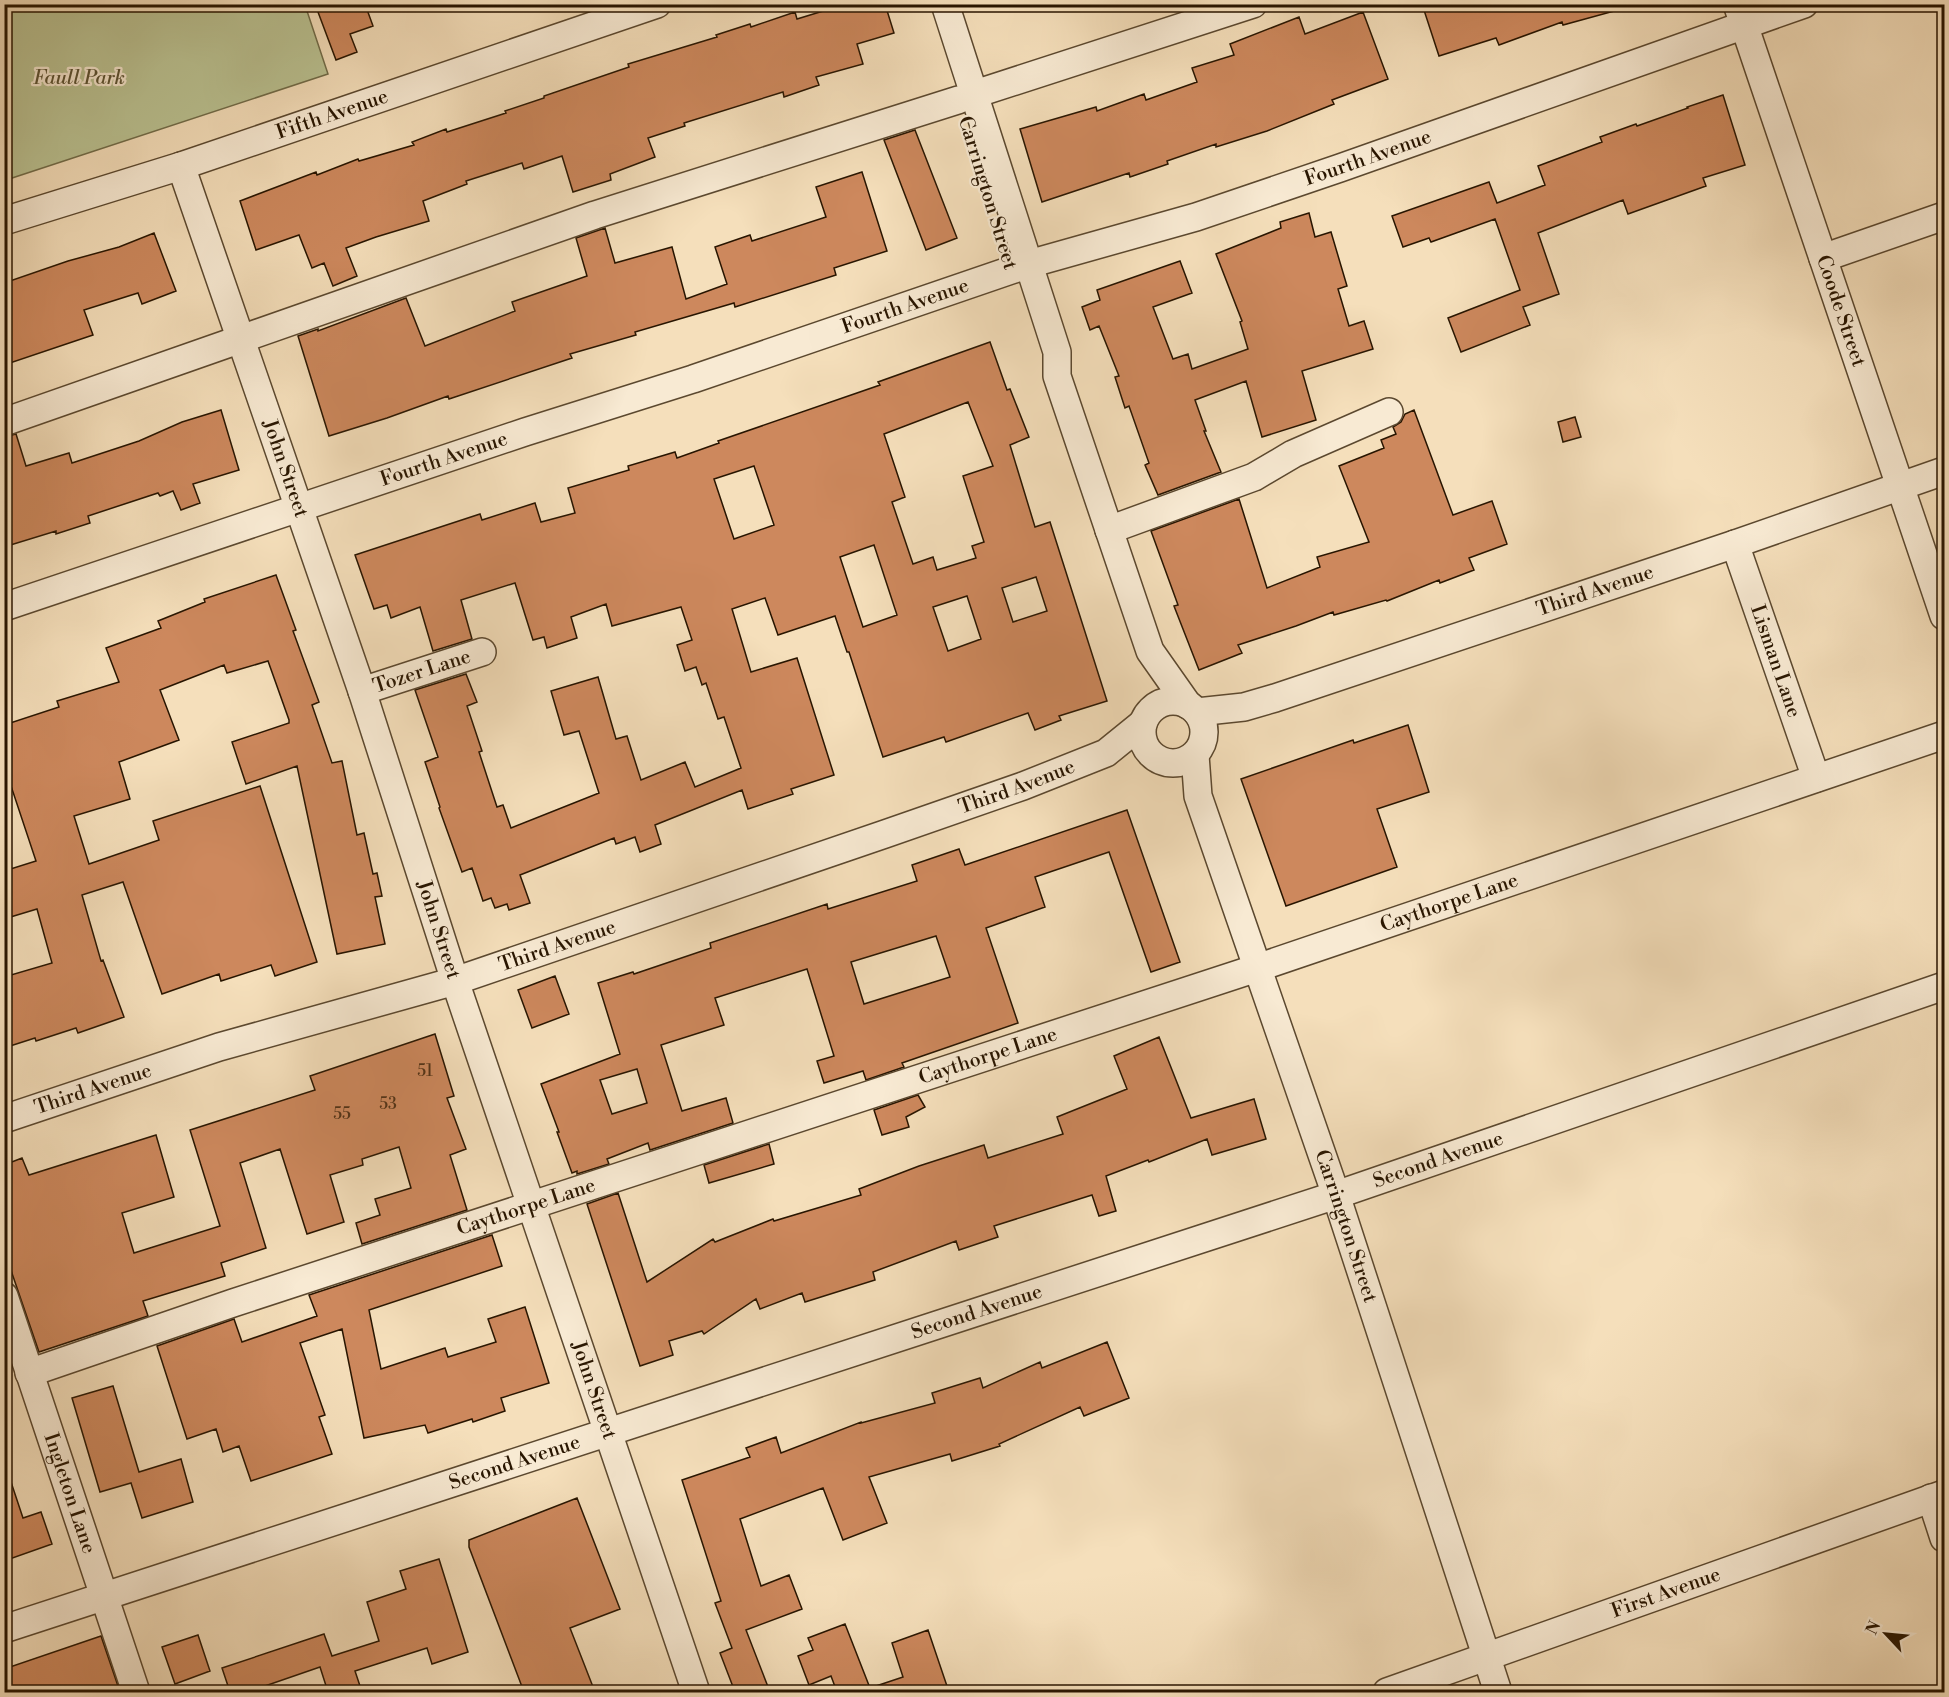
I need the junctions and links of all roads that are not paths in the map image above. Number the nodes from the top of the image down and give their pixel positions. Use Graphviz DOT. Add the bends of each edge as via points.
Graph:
graph roads {
  1 [pos="657,4"];
  2 [pos="925,4"];
  3 [pos="945,4"];
  4 [pos="1253,4"];
  5 [pos="1804,4"];
  6 [pos="1741,15"];
  7 [pos="966,97"];
  8 [pos="181,166"];
  9 [pos="1944,216"];
  10 [pos="4,221"];
  11 [pos="1823,258"];
  12 [pos="1020,267"];
  13 [pos="240,339"];
  14 [pos="1389,412"];
  15 [pos="4,422"];
  16 [pos="1944,471"];
  17 [pos="1900,486"];
  18 [pos="300,509"];
  19 [pos="1109,530"];
  20 [pos="1735,544"];
  21 [pos="4,607"];
  22 [pos="1944,616"];
  23 [pos="1150,651"];
  24 [pos="482,652"];
  25 [pos="362,691"];
  26 [pos="1146,718"];
  27 [pos="1196,726"];
  28 [pos="1944,735"];
  29 [pos="1106,753"];
  30 [pos="1157,758"];
  31 [pos="1816,778"];
  32 [pos="1198,796"];
  33 [pos="1257,968"];
  34 [pos="455,981"];
  35 [pos="1944,986"];
  36 [pos="4,1119"];
  37 [pos="1336,1195"];
  38 [pos="531,1206"];
  39 [pos="4,1296"];
  40 [pos="29,1373"];
  41 [pos="607,1433"];
  42 [pos="1938,1496"];
  43 [pos="1944,1538"];
  44 [pos="104,1596"];
  45 [pos="4,1629"];
  46 [pos="1487,1658"];
  47 [pos="136,1692"];
  48 [pos="696,1692"];
  49 [pos="1387,1692"];
  50 [pos="1498,1692"];
  1 -- 8 [label="street, Fifth Avenue"];
  2 -- 7 [label="street, Carrington Street"];
  3 -- 7 [label="street, Carrington Street"];
  4 -- 7 [label="street"];
  5 -- 6 [label="street, Fourth Avenue"];
  6 -- 11 [label="street, Coode Street"];
  6 -- 12 [label="street, Fourth Avenue" via="1340,168 1196,217"];
  7 -- 12 [label="street, Carrington Street"];
  7 -- 13 [label="street" via="595,215"];
  8 -- 10 [label="street, Fifth Avenue"];
  8 -- 13 [label="street, John Street"];
  9 -- 11 [label="street"];
  11 -- 17 [label="street, Coode Street"];
  12 -- 18 [label="street, Fourth Avenue"];
  12 -- 19 [label="street, Carrington Street" via="1042,361 1057,376"];
  13 -- 15 [label="street"];
  13 -- 18 [label="street, John Street"];
  14 -- 19 [label="street" via="1293,454 1254,477"];
  16 -- 17 [label="street, Third Avenue"];
  17 -- 20 [label="street, Third Avenue"];
  17 -- 22 [label="street, Coode Street"];
  18 -- 21 [label="street, Fourth Avenue"];
  18 -- 25 [label="street, John Street"];
  19 -- 23 [label="street, Carrington Street"];
  20 -- 27 [label="street, Third Avenue"];
  20 -- 31 [label="street, Lisman Lane"];
  23 -- 26 [label="street, Carrington Street"];
  23 -- 27 [label="street, Carrington Street"];
  24 -- 25 [label="street, Tozer Lane"];
  25 -- 34 [label="street, John Street"];
  26 -- 27 [label="street" via="1162,703 1180,702"];
  26 -- 29 [label="street, Third Avenue"];
  26 -- 30 [label="street" via="1144,744"];
  27 -- 30 [label="street" via="1186,761 1176,764"];
  27 -- 32 [label="street, Carrington Street"];
  28 -- 31 [label="street, Caythorpe Lane"];
  29 -- 30 [label="street, Third Avenue"];
  29 -- 34 [label="street, Third Avenue" via="1023,786"];
  30 -- 32 [label="street, Carrington Street"];
  31 -- 33 [label="street, Caythorpe Lane"];
  32 -- 33 [label="street, Carrington Street"];
  33 -- 37 [label="street, Carrington Street"];
  33 -- 38 [label="street, Caythorpe Lane"];
  34 -- 36 [label="street, Third Avenue" via="219,1047"];
  34 -- 38 [label="street, John Street"];
  35 -- 37 [label="street, Second Avenue"];
  37 -- 41 [label="street, Second Avenue"];
  37 -- 46 [label="street, Carrington Street"];
  38 -- 40 [label="street, Caythorpe Lane"];
  38 -- 41 [label="street, John Street"];
  39 -- 40 [label="street, Ingleton Lane"];
  40 -- 44 [label="street, Ingleton Lane"];
  41 -- 44 [label="street, Second Avenue"];
  41 -- 48 [label="street, John Street"];
  42 -- 43 [label="street"];
  42 -- 46 [label="street, First Avenue"];
  44 -- 45 [label="street, Second Avenue"];
  44 -- 47 [label="street, Ingleton Lane"];
  46 -- 49 [label="street, First Avenue"];
  46 -- 50 [label="street, Carrington Street"];
}
